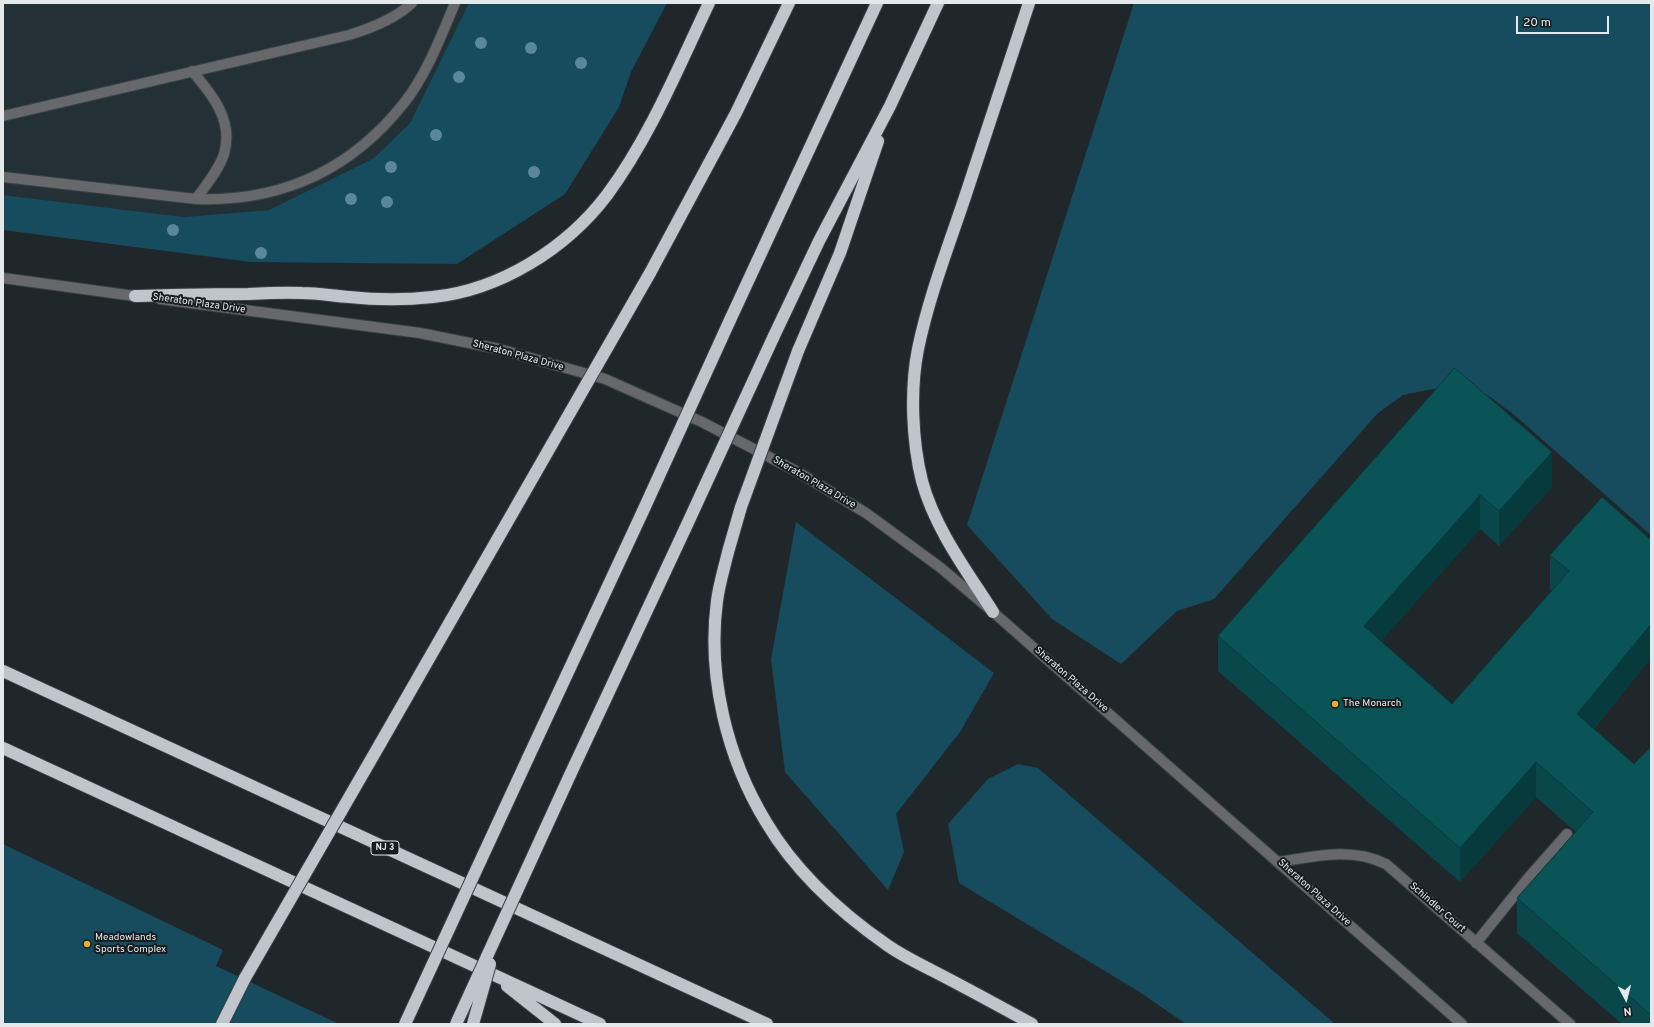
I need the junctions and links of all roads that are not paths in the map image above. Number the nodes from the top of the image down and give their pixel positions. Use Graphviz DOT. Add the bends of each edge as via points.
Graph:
graph roads {
  1 [pos="412,3"];
  2 [pos="455,3"];
  3 [pos="709,3"];
  4 [pos="789,3"];
  5 [pos="877,3"];
  6 [pos="938,3"];
  7 [pos="1030,3"];
  8 [pos="192,71"];
  9 [pos="890,106"];
  10 [pos="3,116"];
  11 [pos="3,178"];
  12 [pos="196,199"];
  13 [pos="3,278"];
  14 [pos="135,296"];
  15 [pos="993,612"];
  16 [pos="3,671"];
  17 [pos="3,748"];
  18 [pos="1566,834"];
  19 [pos="1280,862"];
  20 [pos="501,927"];
  21 [pos="1476,943"];
  22 [pos="492,974"];
  23 [pos="222,1024"];
  24 [pos="405,1024"];
  25 [pos="456,1024"];
  26 [pos="473,1024"];
  27 [pos="555,1024"];
  28 [pos="600,1024"];
  29 [pos="767,1024"];
  30 [pos="1032,1024"];
  31 [pos="1462,1024"];
  32 [pos="1570,1024"];
  1 -- 8 [label="street" via="388,20 363,31"];
  2 -- 12 [label="street" via="419,80 404,102 370,139 350,156 310,180 285,188 237,198"];
  3 -- 14 [label="highway" via="639,146 606,196 570,234 526,266 503,278 432,298 359,298 303,292"];
  4 -- 23 [label="highway, bridge" via="736,113 650,273 245,978"];
  5 -- 24 [label="highway, bridge"];
  6 -- 9 [label="highway"];
  7 -- 15 [label="highway" via="928,309 914,378 915,432 922,482 941,529"];
  8 -- 10 [label="street"];
  8 -- 12 [label="street" via="219,107 225,123 226,139 224,154 218,168"];
  9 -- 20 [label="highway, bridge" via="819,241 773,338"];
  9 -- 30 [label="highway, bridge" via="840,253 798,350 741,507 728,552 717,602 715,627 714,649 720,698 733,748 766,823 816,885 842,910 889,946"];
  11 -- 12 [label="street"];
  13 -- 14 [label="street, Sheraton Plaza Drive"];
  14 -- 15 [label="street, Sheraton Plaza Drive" via="420,333 500,349 605,379 702,422 796,471 866,513 941,568"];
  15 -- 19 [label="street, Sheraton Plaza Drive"];
  16 -- 29 [label="highway, NJ 3"];
  17 -- 22 [label="highway"];
  18 -- 21 [label="street"];
  19 -- 21 [label="street, Schindler Court" via="1333,854 1376,859 1386,864"];
  19 -- 31 [label="street, Sheraton Plaza Drive"];
  20 -- 25 [label="highway, bridge"];
  20 -- 26 [label="highway, bridge"];
  21 -- 32 [label="street, Schindler Court"];
  22 -- 27 [label="highway"];
  22 -- 28 [label="highway"];
}
